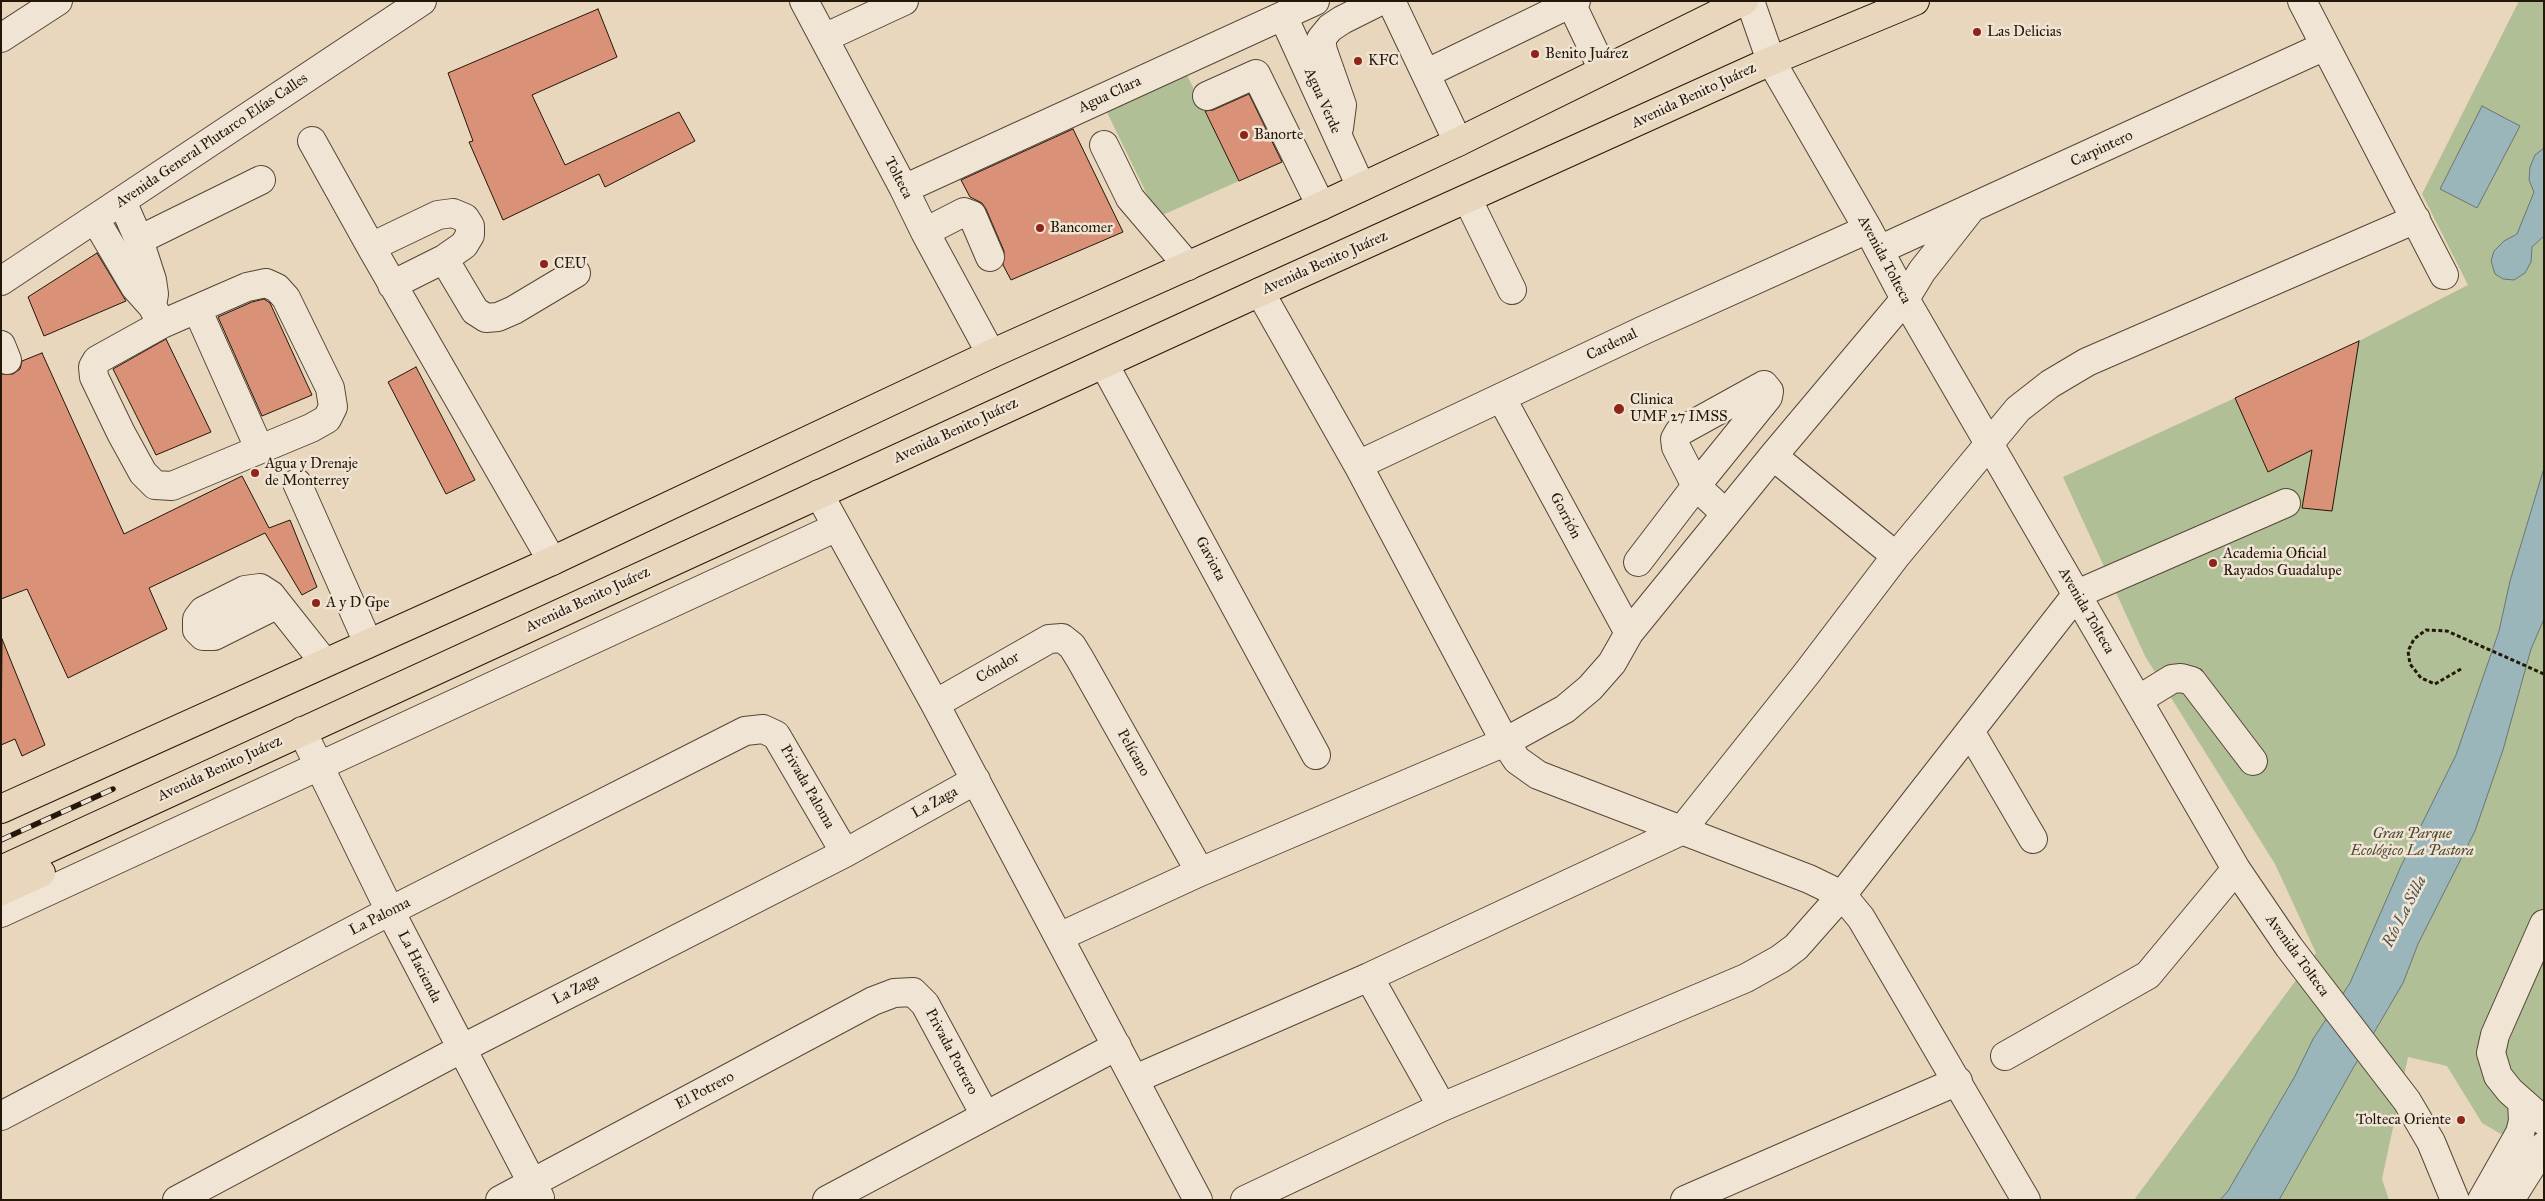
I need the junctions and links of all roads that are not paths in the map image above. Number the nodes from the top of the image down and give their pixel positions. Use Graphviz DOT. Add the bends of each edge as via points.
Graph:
graph roads {
  1 [pos="58,1"];
  2 [pos="422,1"];
  3 [pos="804,1"];
  4 [pos="904,1"];
  5 [pos="1315,1"];
  6 [pos="1380,1"];
  7 [pos="1391,1"];
  8 [pos="1744,1"];
  9 [pos="1750,1"];
  10 [pos="1915,1"];
  11 [pos="2302,1"];
  12 [pos="1574,2"];
  13 [pos="1283,16"];
  14 [pos="1238,36"];
  15 [pos="1,38"];
  16 [pos="824,38"];
  17 [pos="2325,46"];
  18 [pos="1771,61"];
  19 [pos="1603,70"];
  20 [pos="1256,74"];
  21 [pos="1427,74"];
  22 [pos="1208,96"];
  23 [pos="1337,135"];
  24 [pos="312,141"];
  25 [pos="1458,142"];
  26 [pos="1104,145"];
  27 [pos="261,180"];
  28 [pos="1361,187"];
  29 [pos="904,189"];
  30 [pos="1468,200"];
  31 [pos="122,201"];
  32 [pos="1321,206"];
  33 [pos="1970,210"];
  34 [pos="94,219"];
  35 [pos="2416,220"];
  36 [pos="924,232"];
  37 [pos="139,240"];
  38 [pos="1873,240"];
  39 [pos="370,247"];
  40 [pos="990,257"];
  41 [pos="444,259"];
  42 [pos="1188,266"];
  43 [pos="576,273"];
  44 [pos="2444,275"];
  45 [pos="1,280"];
  46 [pos="392,285"];
  47 [pos="1512,290"];
  48 [pos="1260,292"];
  49 [pos="1905,299"];
  50 [pos="197,309"];
  51 [pos="157,315"];
  52 [pos="991,354"];
  53 [pos="1104,364"];
  54 [pos="1502,399"];
  55 [pos="1988,444"];
  56 [pos="259,448"];
  57 [pos="1773,456"];
  58 [pos="1358,465"];
  59 [pos="297,483"];
  60 [pos="819,494"];
  61 [pos="2286,503"];
  62 [pos="1726,514"];
  63 [pos="837,526"];
  64 [pos="1896,556"];
  65 [pos="552,561"];
  66 [pos="1638,562"];
  67 [pos="2077,594"];
  68 [pos="278,604"];
  69 [pos="1629,633"];
  70 [pos="1062,638"];
  71 [pos="368,643"];
  72 [pos="324,662"];
  73 [pos="2138,700"];
  74 [pos="935,704"];
  75 [pos="763,729"];
  76 [pos="302,731"];
  77 [pos="1970,731"];
  78 [pos="1505,742"];
  79 [pos="129,750"];
  80 [pos="1316,755"];
  81 [pos="2253,761"];
  82 [pos="319,768"];
  83 [pos="976,780"];
  84 [pos="180,787"];
  85 [pos="1,793"];
  86 [pos="1,809"];
  87 [pos="1,820"];
  88 [pos="1681,831"];
  89 [pos="2033,839"];
  90 [pos="845,853"];
  91 [pos="2236,869"];
  92 [pos="1,870"];
  93 [pos="1200,872"];
  94 [pos="1,891"];
  95 [pos="1842,895"];
  96 [pos="390,912"];
  97 [pos="1,913"];
  98 [pos="2544,924"];
  99 [pos="1060,937"];
  100 [pos="1369,977"];
  101 [pos="913,992"];
  102 [pos="1117,1046"];
  103 [pos="461,1049"];
  104 [pos="2005,1056"];
  105 [pos="1134,1079"];
  106 [pos="1958,1081"];
  107 [pos="2522,1102"];
  108 [pos="1442,1107"];
  109 [pos="984,1115"];
  110 [pos="1,1116"];
  111 [pos="2544,1121"];
  112 [pos="2544,1146"];
  113 [pos="536,1192"];
  114 [pos="177,1200"];
  115 [pos="500,1200"];
  116 [pos="827,1200"];
  117 [pos="1198,1200"];
  118 [pos="1245,1200"];
  119 [pos="1685,1200"];
  120 [pos="2026,1200"];
  121 [pos="2454,1200"];
  122 [pos="2482,1200"];
  123 [pos="2510,1200"];
  1 -- 15 [label="street"];
  2 -- 31 [label="street, Avenida General Plutarco Elías Calles"];
  3 -- 16 [label="street, Tolteca"];
  4 -- 16 [label="street"];
  5 -- 13 [label="street, Agua Clara"];
  6 -- 23 [label="street" via="1342,20 1321,39 1342,105"];
  7 -- 21 [label="street"];
  8 -- 19 [label="main road"];
  9 -- 18 [label="street, Avenida Tolteca"];
  10 -- 18 [label="main road, Avenida Benito Juárez"];
  11 -- 17 [label="street"];
  12 -- 19 [label="street"];
  12 -- 21 [label="street"];
  13 -- 14 [label="street, Agua Clara"];
  13 -- 23 [label="street, Agua Verde"];
  14 -- 20 [label="street"];
  14 -- 29 [label="street, Agua Clara"];
  16 -- 29 [label="street, Tolteca"];
  17 -- 33 [label="street, Carpintero"];
  17 -- 35 [label="street"];
  18 -- 30 [label="main road, Avenida Benito Juárez"];
  18 -- 38 [label="street, Avenida Tolteca"];
  19 -- 25 [label="main road"];
  20 -- 22 [label="street"];
  20 -- 32 [label="street"];
  21 -- 25 [label="street"];
  23 -- 28 [label="street, Agua Verde"];
  24 -- 39 [label="street"];
  25 -- 28 [label="main road"];
  26 -- 42 [label="street" via="1130,198"];
  27 -- 37 [label="street"];
  28 -- 32 [label="main road"];
  29 -- 36 [label="street, Tolteca"];
  30 -- 47 [label="street"];
  30 -- 48 [label="main road, Avenida Benito Juárez"];
  31 -- 34 [label="street, Avenida General Plutarco Elías Calles"];
  31 -- 37 [label="street"];
  32 -- 42 [label="main road"];
  33 -- 38 [label="street, Carpintero"];
  33 -- 49 [label="street"];
  34 -- 45 [label="street, Avenida General Plutarco Elías Calles"];
  34 -- 51 [label="street" via="134,287"];
  35 -- 44 [label="street"];
  35 -- 55 [label="street" via="2087,362 2050,384 2018,409"];
  36 -- 40 [label="street" via="964,212 972,215"];
  36 -- 52 [label="street, Tolteca"];
  37 -- 51 [label="street" via="152,280"];
  38 -- 49 [label="street, Avenida Tolteca"];
  38 -- 54 [label="street, Cardenal" via="1644,330"];
  39 -- 41 [label="street" via="438,215 453,213 465,218 470,226 470,235 464,245"];
  39 -- 46 [label="street"];
  41 -- 43 [label="street" via="475,311 486,318 514,310"];
  41 -- 46 [label="street"];
  42 -- 52 [label="main road"];
  46 -- 65 [label="street"];
  48 -- 53 [label="main road, Avenida Benito Juárez"];
  48 -- 58 [label="street"];
  49 -- 55 [label="street, Avenida Tolteca"];
  49 -- 57 [label="street"];
  50 -- 51 [label="street"];
  50 -- 56 [label="street"];
  50 -- 56 [label="street" via="247,287 266,283 277,288 286,298 330,388 334,407 327,419"];
  51 -- 56 [label="street" via="97,360 93,367 94,377 143,473 155,485 172,486"];
  52 -- 65 [label="main road"];
  53 -- 60 [label="main road, Avenida Benito Juárez"];
  53 -- 80 [label="street, Gaviota"];
  54 -- 58 [label="street, Cardenal"];
  54 -- 69 [label="street, Gorrión"];
  55 -- 64 [label="street"];
  55 -- 67 [label="street, Avenida Tolteca"];
  57 -- 62 [label="street"];
  57 -- 64 [label="street"];
  58 -- 78 [label="street"];
  59 -- 71 [label="street"];
  60 -- 63 [label="street"];
  60 -- 76 [label="main road, Avenida Benito Juárez"];
  61 -- 67 [label="street"];
  62 -- 66 [label="street" via="1696,486"];
  62 -- 69 [label="street"];
  63 -- 74 [label="street"];
  63 -- 82 [label="street"];
  64 -- 88 [label="street"];
  65 -- 71 [label="main road"];
  67 -- 73 [label="street, Avenida Tolteca"];
  67 -- 77 [label="street"];
  68 -- 72 [label="street"];
  69 -- 78 [label="street" via="1612,663 1590,688 1565,709"];
  70 -- 74 [label="street, Cóndor" via="1049,639"];
  70 -- 93 [label="street, Pelícano" via="1080,659"];
  71 -- 72 [label="main road"];
  72 -- 79 [label="main road"];
  73 -- 81 [label="street" via="2172,679 2192,682"];
  73 -- 91 [label="street, Avenida Tolteca"];
  74 -- 83 [label="street"];
  75 -- 90 [label="street, Privada Paloma" via="776,735 786,749"];
  75 -- 96 [label="street, La Paloma" via="745,731"];
  76 -- 82 [label="street, La Hacienda"];
  76 -- 84 [label="main road, Avenida Benito Juárez"];
  77 -- 89 [label="street"];
  77 -- 95 [label="street"];
  78 -- 88 [label="street" via="1517,760 1538,775"];
  78 -- 93 [label="street"];
  79 -- 85 [label="main road" via="62,767"];
  79 -- 86 [label="main road"];
  79 -- 87 [label="main road" via="88,779"];
  82 -- 96 [label="street, La Hacienda"];
  82 -- 97 [label="street"];
  83 -- 90 [label="street, La Zaga"];
  83 -- 99 [label="street"];
  84 -- 92 [label="main road, Avenida Benito Juárez"];
  84 -- 94 [label="main road" via="134,823 88,850"];
  88 -- 95 [label="street" via="1809,879"];
  88 -- 100 [label="street"];
  90 -- 103 [label="street, La Zaga"];
  91 -- 104 [label="street" via="2148,975"];
  91 -- 121 [label="street, Avenida Tolteca" via="2289,947 2407,1101 2431,1142"];
  93 -- 99 [label="street"];
  95 -- 106 [label="street" via="1861,918"];
  95 -- 108 [label="street" via="1796,947 1771,964 1736,982"];
  96 -- 103 [label="street, La Hacienda"];
  96 -- 110 [label="street, La Paloma"];
  98 -- 107 [label="street" via="2495,1035 2491,1053 2498,1076"];
  99 -- 102 [label="street"];
  100 -- 105 [label="street"];
  100 -- 108 [label="street"];
  101 -- 109 [label="street, Privada Potrero" via="925,1004"];
  101 -- 113 [label="street, El Potrero" via="894,993 873,1001"];
  102 -- 105 [label="street"];
  102 -- 109 [label="street"];
  103 -- 113 [label="street, La Hacienda"];
  103 -- 114 [label="street, La Zaga"];
  105 -- 117 [label="street"];
  106 -- 119 [label="street"];
  106 -- 120 [label="street"];
  107 -- 111 [label="street"];
  107 -- 122 [label="street" via="2520,1133"];
  108 -- 118 [label="street"];
  109 -- 116 [label="street"];
  112 -- 123 [label="street"];
  113 -- 115 [label="street, El Potrero"];
}
